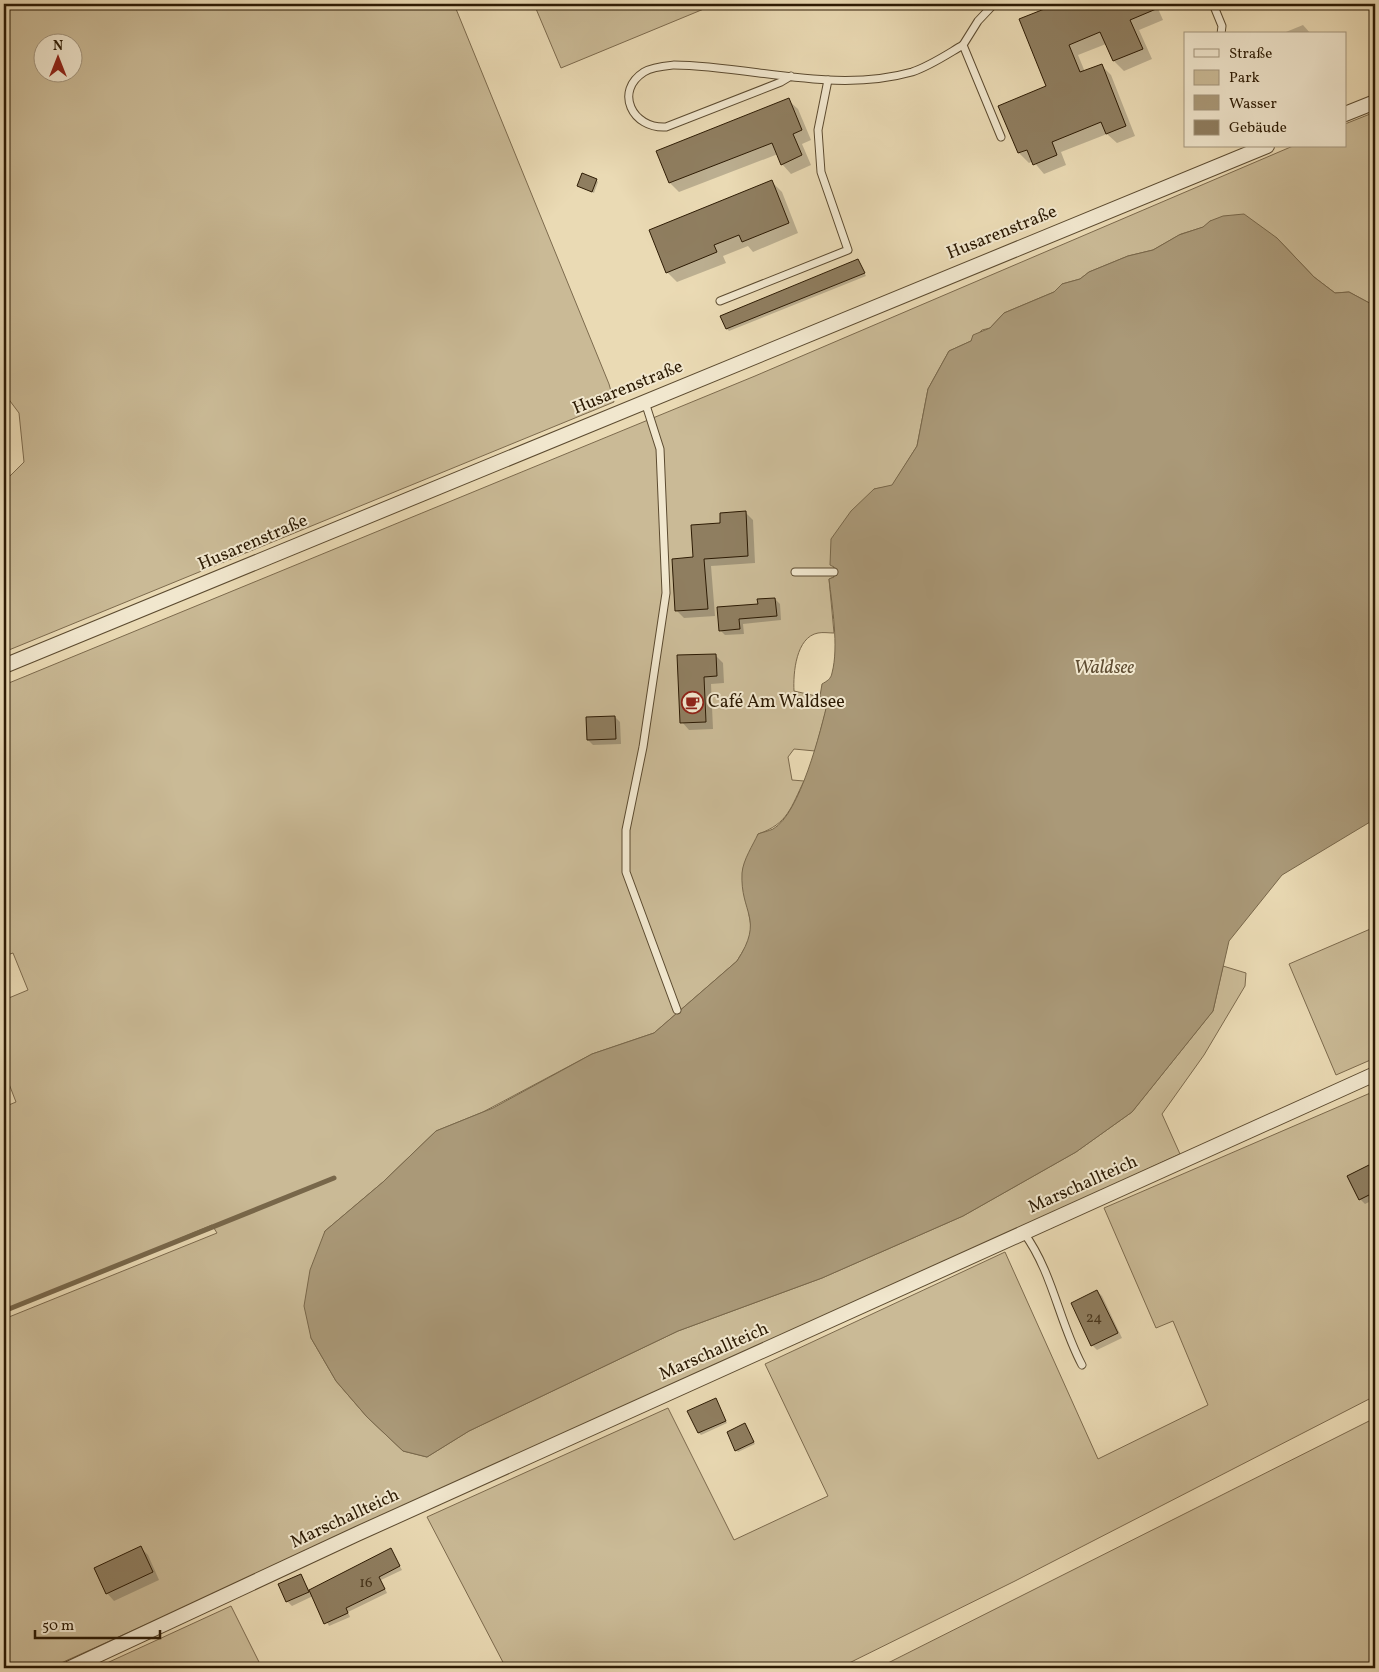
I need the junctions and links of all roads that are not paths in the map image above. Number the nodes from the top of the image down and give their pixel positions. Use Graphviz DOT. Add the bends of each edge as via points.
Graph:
graph roads {
  1 [pos="994,4"];
  2 [pos="1213,4"];
  3 [pos="1223,31"];
  4 [pos="962,45"];
  5 [pos="791,76"];
  6 [pos="828,80"];
  7 [pos="1375,102"];
  8 [pos="1346,114"];
  9 [pos="1001,137"];
  10 [pos="1258,148"];
  11 [pos="720,301"];
  12 [pos="645,402"];
  13 [pos="795,572"];
  14 [pos="834,572"];
  15 [pos="4,666"];
  16 [pos="677,1010"];
  17 [pos="1375,1074"];
  18 [pos="1024,1232"];
  19 [pos="1082,1365"];
  20 [pos="70,1668"];
  1 -- 4 [label="lane"];
  2 -- 3 [label="lane"];
  4 -- 6 [label="lane" via="912,72 854,82"];
  4 -- 9 [label="lane"];
  5 -- 5 [label="lane" via="674,65 643,72 633,84 629,98 631,109 641,122 666,128"];
  5 -- 6 [label="lane"];
  6 -- 11 [label="lane" via="818,130 821,172 848,250"];
  7 -- 8 [label="street"];
  10 -- 12 [label="street, Husarenstraße"];
  12 -- 15 [label="street, Husarenstraße"];
  12 -- 16 [label="lane" via="660,449 666,593 643,747 626,830 626,872"];
  13 -- 14 [label="lane"];
  17 -- 18 [label="street, Marschallteich"];
  18 -- 19 [label="lane" via="1046,1271 1068,1339"];
  18 -- 20 [label="street, Marschallteich" via="357,1534"];
}
